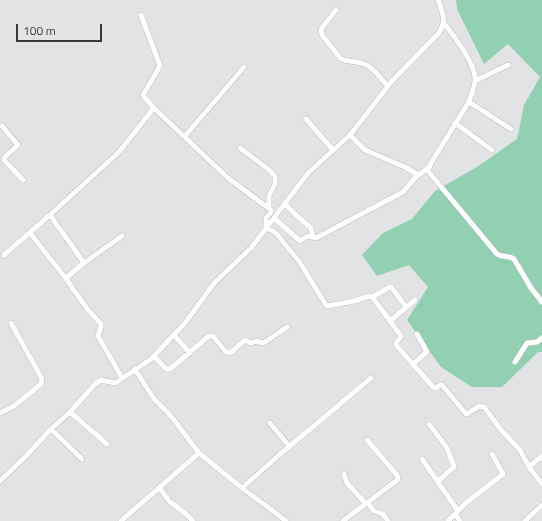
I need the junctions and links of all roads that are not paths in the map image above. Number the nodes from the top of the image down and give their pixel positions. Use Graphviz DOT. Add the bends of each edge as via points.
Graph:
graph roads {
  1 [pos="438,0"];
  2 [pos="336,10"];
  3 [pos="140,15"];
  4 [pos="444,23"];
  5 [pos="508,65"];
  6 [pos="244,67"];
  7 [pos="475,81"];
  8 [pos="388,86"];
  9 [pos="469,102"];
  10 [pos="154,108"];
  11 [pos="306,119"];
  12 [pos="455,123"];
  13 [pos="1,125"];
  14 [pos="511,129"];
  15 [pos="350,135"];
  16 [pos="185,136"];
  17 [pos="240,148"];
  18 [pos="334,150"];
  19 [pos="492,150"];
  20 [pos="429,167"];
  21 [pos="418,175"];
  22 [pos="23,180"];
  23 [pos="285,204"];
  24 [pos="269,208"];
  25 [pos="50,215"];
  26 [pos="274,218"];
  27 [pos="266,228"];
  28 [pos="30,233"];
  29 [pos="122,236"];
  30 [pos="313,237"];
  31 [pos="4,255"];
  32 [pos="84,263"];
  33 [pos="66,278"];
  34 [pos="372,297"];
  35 [pos="415,300"];
  36 [pos="542,302"];
  37 [pos="406,307"];
  38 [pos="390,321"];
  39 [pos="11,323"];
  40 [pos="286,327"];
  41 [pos="417,334"];
  42 [pos="174,335"];
  43 [pos="542,338"];
  44 [pos="190,352"];
  45 [pos="154,356"];
  46 [pos="515,362"];
  47 [pos="413,364"];
  48 [pos="135,369"];
  49 [pos="122,378"];
  50 [pos="371,378"];
  51 [pos="70,412"];
  52 [pos="0,413"];
  53 [pos="270,423"];
  54 [pos="429,424"];
  55 [pos="51,429"];
  56 [pos="367,440"];
  57 [pos="107,444"];
  58 [pos="289,446"];
  59 [pos="199,453"];
  60 [pos="492,454"];
  61 [pos="542,456"];
  62 [pos="82,459"];
  63 [pos="422,459"];
  64 [pos="529,467"];
  65 [pos="344,474"];
  66 [pos="0,481"];
  67 [pos="438,481"];
  68 [pos="542,484"];
  69 [pos="159,488"];
  70 [pos="242,488"];
  71 [pos="367,503"];
  72 [pos="542,505"];
  73 [pos="456,512"];
  74 [pos="121,521"];
  75 [pos="193,521"];
  76 [pos="286,521"];
  77 [pos="343,521"];
  78 [pos="388,521"];
  79 [pos="448,521"];
  80 [pos="460,521"];
  81 [pos="524,521"];
  1 -- 4 [label="street"];
  2 -- 8 [label="street" via="322,28 322,35 341,59 368,66"];
  3 -- 10 [label="street" via="160,66 143,96"];
  4 -- 7 [label="street" via="469,60"];
  4 -- 8 [label="street" via="438,34"];
  5 -- 7 [label="street"];
  6 -- 16 [label="street"];
  7 -- 9 [label="street"];
  8 -- 15 [label="street"];
  9 -- 12 [label="street"];
  9 -- 14 [label="street"];
  10 -- 16 [label="street"];
  10 -- 25 [label="street" via="119,152"];
  11 -- 18 [label="street"];
  12 -- 19 [label="street"];
  12 -- 20 [label="street"];
  13 -- 22 [label="street" via="18,145 4,160"];
  15 -- 18 [label="street"];
  15 -- 21 [label="street" via="365,150"];
  16 -- 24 [label="street" via="228,178"];
  17 -- 24 [label="street" via="275,176 275,184 269,196"];
  18 -- 23 [label="street" via="308,173"];
  20 -- 21 [label="street"];
  20 -- 36 [label="street" via="428,171 497,254 514,259"];
  21 -- 30 [label="street" via="403,192 318,237"];
  23 -- 26 [label="street"];
  23 -- 30 [label="street" via="311,228"];
  24 -- 27 [label="street" via="271,212 266,218"];
  25 -- 28 [label="street"];
  25 -- 32 [label="street"];
  26 -- 27 [label="street"];
  26 -- 30 [label="street" via="300,241 307,236"];
  27 -- 34 [label="street" via="277,234 299,260 327,306"];
  27 -- 42 [label="street" via="251,248 215,282"];
  28 -- 31 [label="street"];
  28 -- 33 [label="street"];
  29 -- 32 [label="street"];
  32 -- 33 [label="street"];
  33 -- 49 [label="street" via="101,324 98,336"];
  34 -- 37 [label="street" via="392,287"];
  34 -- 38 [label="street"];
  35 -- 37 [label="street"];
  37 -- 38 [label="street"];
  38 -- 47 [label="street" via="401,336 396,345"];
  39 -- 52 [label="street" via="42,381 14,406"];
  40 -- 44 [label="street" via="262,343 245,340 230,353 226,352 213,336 209,336"];
  41 -- 47 [label="street" via="427,352"];
  42 -- 44 [label="street"];
  42 -- 45 [label="street"];
  43 -- 46 [label="street" via="527,344"];
  44 -- 45 [label="street" via="170,369"];
  45 -- 48 [label="street"];
  47 -- 64 [label="street" via="433,387 442,386 466,414 479,406 484,406 520,450"];
  48 -- 49 [label="street"];
  48 -- 59 [label="street" via="154,399 171,416"];
  49 -- 51 [label="street" via="115,383 99,381"];
  50 -- 58 [label="street"];
  51 -- 55 [label="street"];
  51 -- 57 [label="street"];
  53 -- 58 [label="street"];
  54 -- 67 [label="street" via="447,448 454,466"];
  55 -- 62 [label="street"];
  55 -- 66 [label="street"];
  56 -- 71 [label="street" via="398,477"];
  58 -- 70 [label="street"];
  59 -- 69 [label="street"];
  59 -- 70 [label="street"];
  60 -- 73 [label="street" via="503,474"];
  61 -- 64 [label="street"];
  63 -- 67 [label="street"];
  64 -- 68 [label="street"];
  65 -- 71 [label="street" via="347,483"];
  67 -- 73 [label="street"];
  69 -- 74 [label="street"];
  69 -- 75 [label="street" via="169,501"];
  70 -- 76 [label="street"];
  71 -- 77 [label="street"];
  71 -- 78 [label="street" via="383,514"];
  72 -- 81 [label="street"];
  73 -- 79 [label="street"];
  73 -- 80 [label="street"];
}
